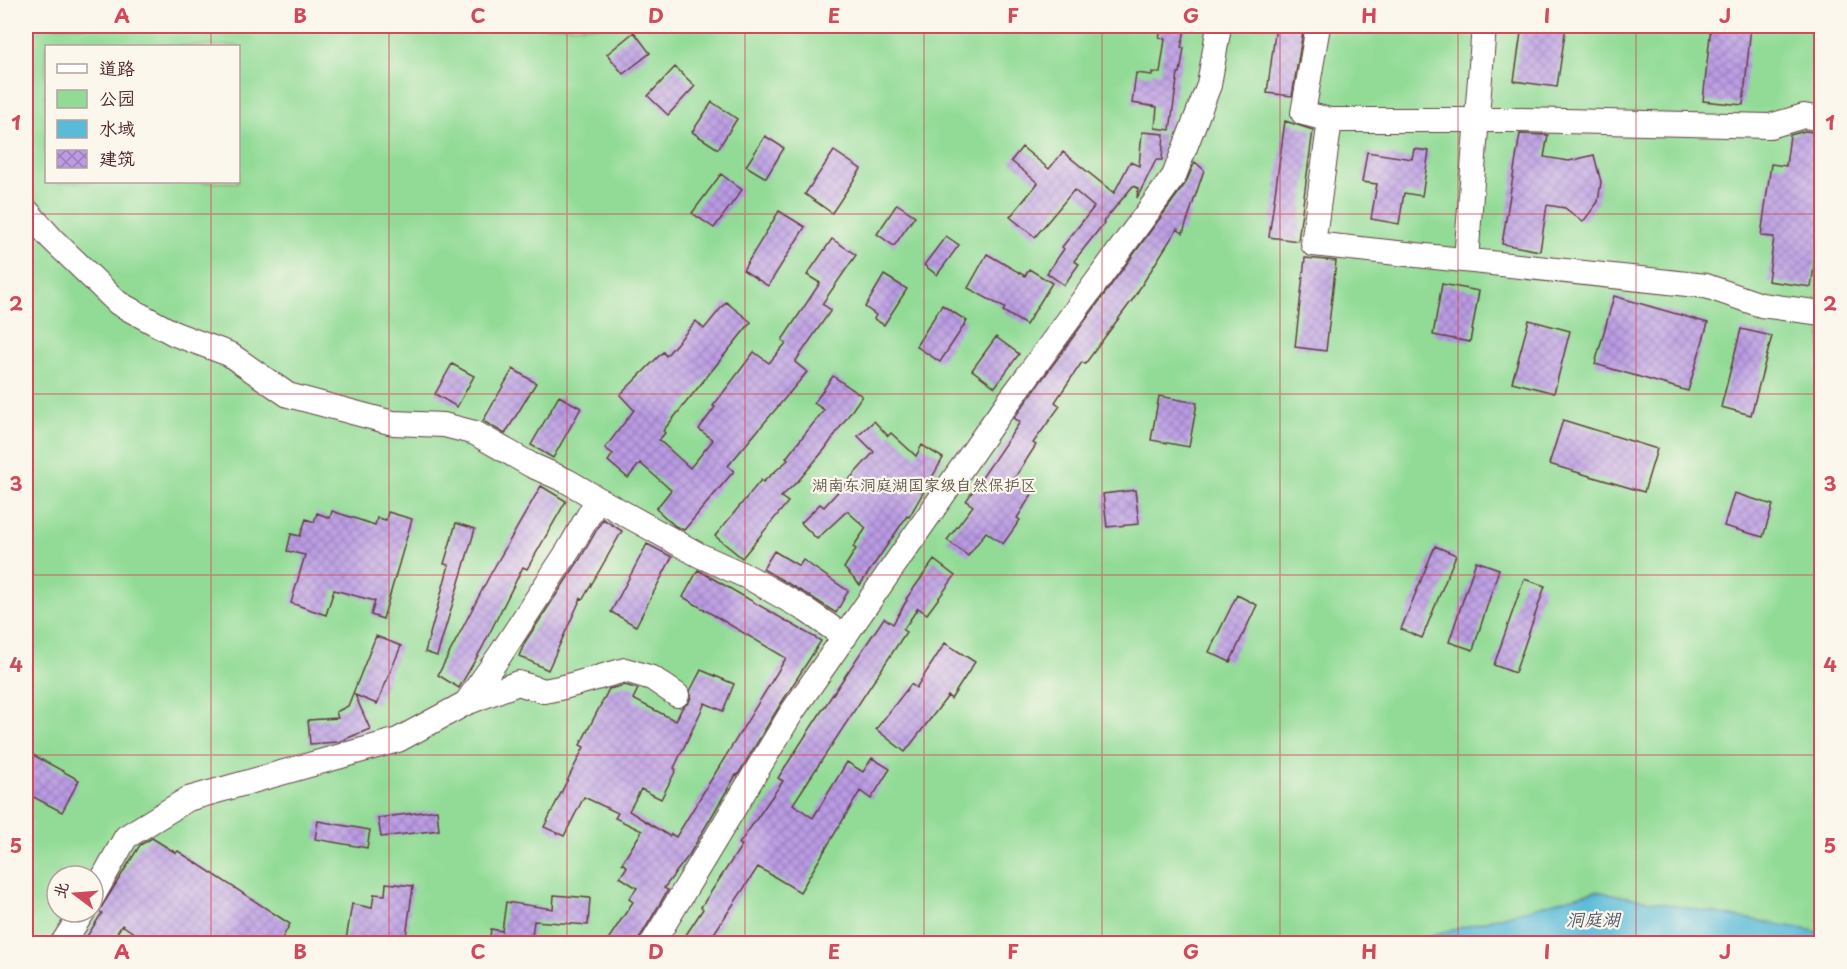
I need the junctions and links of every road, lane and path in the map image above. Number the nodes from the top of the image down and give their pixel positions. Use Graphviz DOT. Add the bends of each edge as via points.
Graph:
graph roads {
  1 [pos="1219,26"];
  2 [pos="1318,26"];
  3 [pos="1484,26"];
  4 [pos="1821,119"];
  5 [pos="1330,120"];
  6 [pos="1477,120"];
  7 [pos="26,210"];
  8 [pos="1466,260"];
  9 [pos="1821,313"];
  10 [pos="598,499"];
  11 [pos="845,637"];
  12 [pos="677,695"];
  13 [pos="466,703"];
  14 [pos="105,875"];
  15 [pos="75,924"];
  16 [pos="62,944"];
  17 [pos="652,944"];
  1 -- 11 [label="street" via="1209,86 1174,176 993,423"];
  2 -- 5 [label="street" via="1303,113"];
  3 -- 6 [label="street"];
  4 -- 6 [label="street" via="1804,116 1770,126"];
  5 -- 6 [label="street"];
  5 -- 8 [label="street" via="1313,244"];
  6 -- 8 [label="street"];
  7 -- 10 [label="street" via="118,303 175,334 229,354 288,395 393,423 444,426 475,433"];
  8 -- 9 [label="street" via="1706,286 1761,305"];
  10 -- 11 [label="street" via="699,555 750,578"];
  10 -- 13 [label="street" via="568,551"];
  11 -- 17 [label="street" via="792,712"];
  12 -- 13 [label="street" via="652,678 625,670 544,690 518,683"];
  13 -- 14 [label="street" via="398,740 189,799 126,837"];
  15 -- 16 [label="street"];
}
